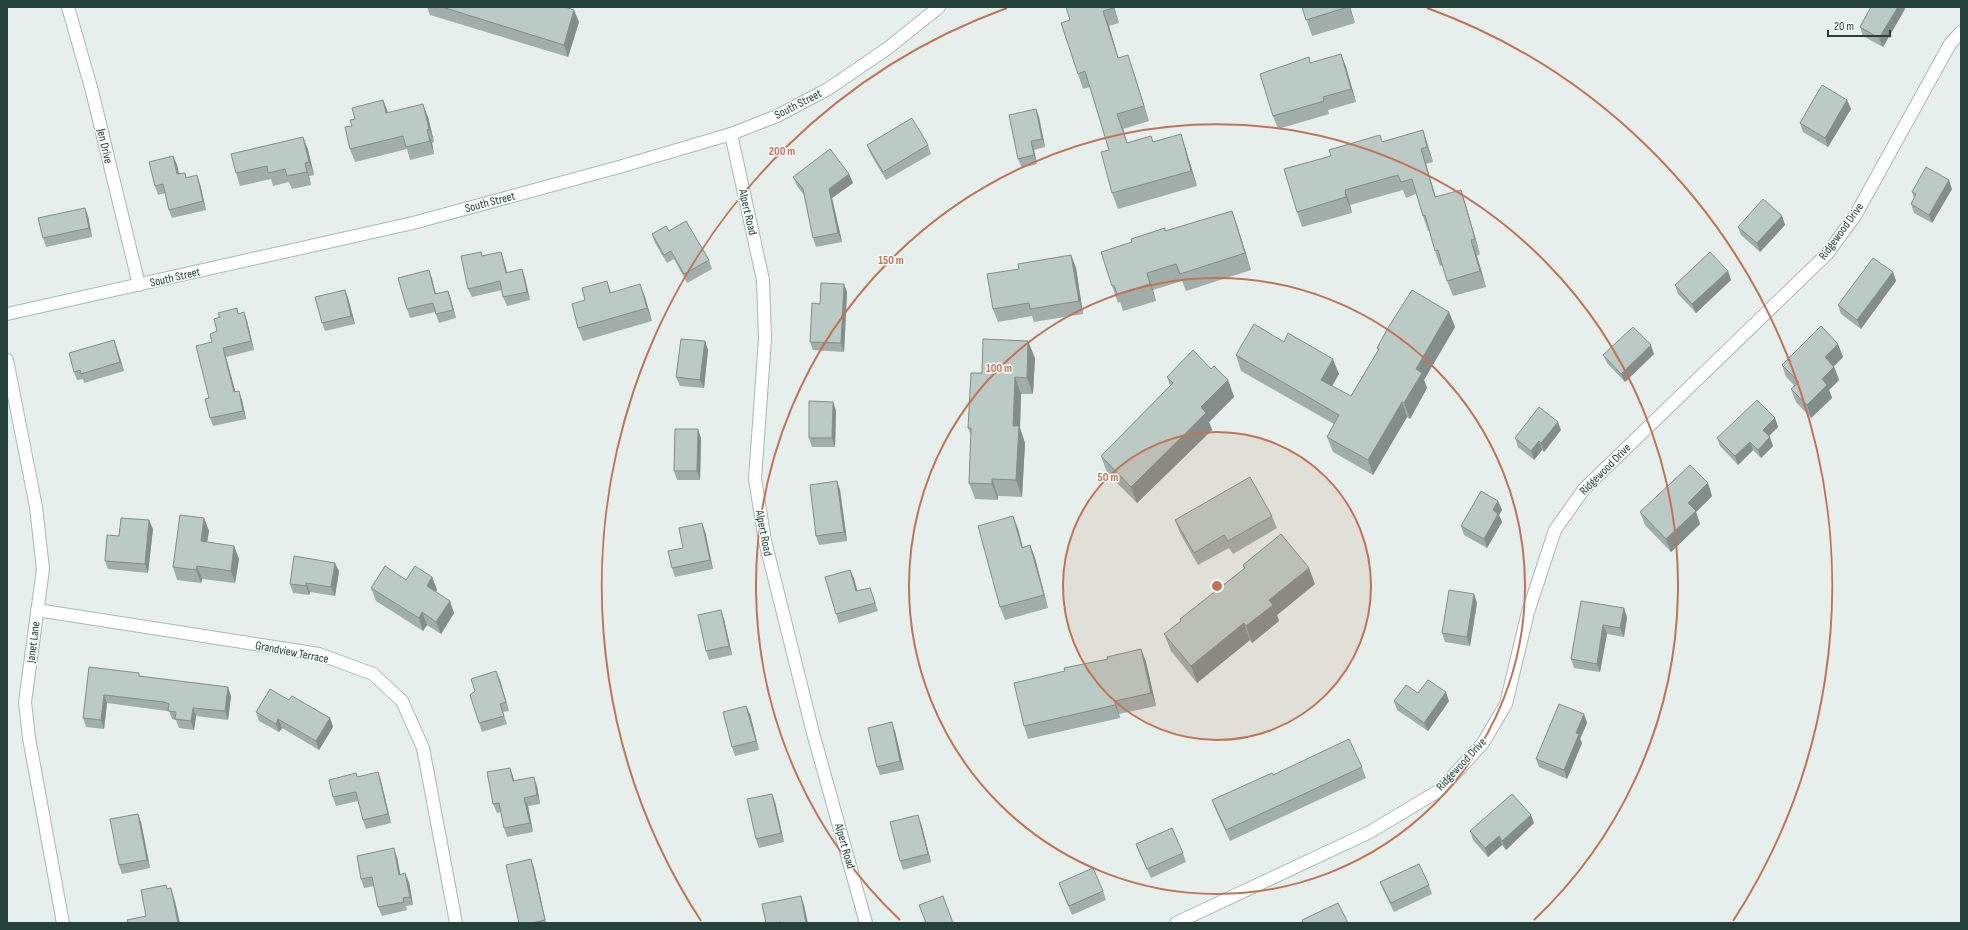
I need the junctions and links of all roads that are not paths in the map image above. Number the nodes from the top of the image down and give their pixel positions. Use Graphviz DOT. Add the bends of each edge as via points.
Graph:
graph roads {
  1 [pos="68,7"];
  2 [pos="939,7"];
  3 [pos="1961,32"];
  4 [pos="730,134"];
  5 [pos="138,285"];
  6 [pos="7,314"];
  7 [pos="7,360"];
  8 [pos="37,610"];
  9 [pos="63,923"];
  10 [pos="456,923"];
  11 [pos="866,923"];
  12 [pos="1176,923"];
  1 -- 5 [label="street, Jen Drive" via="92,91"];
  2 -- 4 [label="street, South Street" via="888,48 828,89 777,116"];
  3 -- 12 [label="street, Ridgewood Drive" via="1950,44 1856,216 1828,254 1584,489 1555,530 1528,612 1506,704 1483,743 1440,790 1370,832"];
  4 -- 5 [label="street, South Street" via="413,223"];
  4 -- 11 [label="street, Alpert Road" via="763,280 765,339 755,479 765,541 813,733"];
  5 -- 6 [label="street, South Street"];
  7 -- 8 [label="street, Janet Lane" via="36,507 43,569"];
  8 -- 9 [label="street, Janet Lane" via="25,702 28,738"];
  8 -- 10 [label="street, Grandview Terrace" via="319,654 373,674 402,701 423,748"];
}
